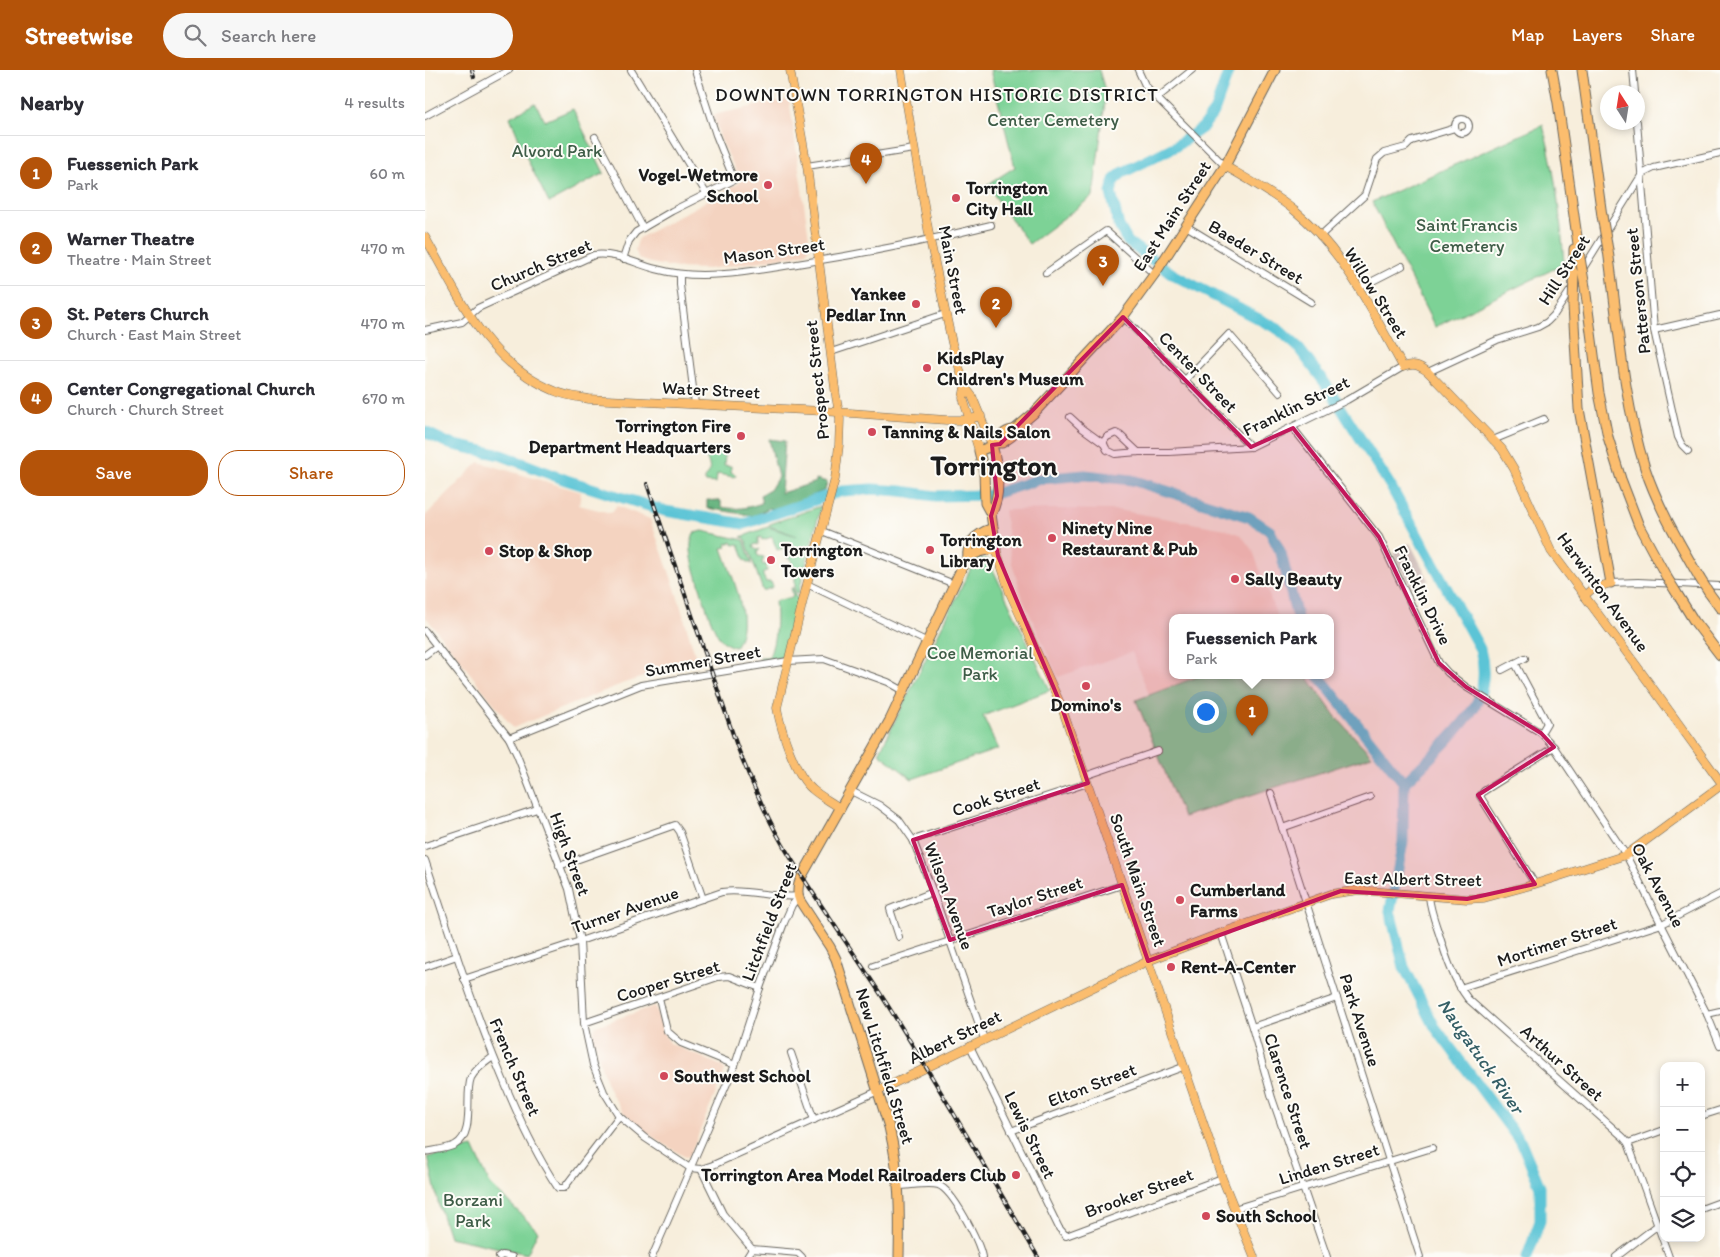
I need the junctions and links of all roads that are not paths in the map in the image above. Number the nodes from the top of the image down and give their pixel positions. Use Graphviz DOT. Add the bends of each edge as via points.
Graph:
graph roads {
  1 [pos="509,70"];
  2 [pos="631,70"];
  3 [pos="695,70"];
  4 [pos="789,70"];
  5 [pos="901,70"];
  6 [pos="1138,70"];
  7 [pos="1192,70"];
  8 [pos="1275,70"];
  9 [pos="1547,70"];
  10 [pos="1552,70"];
  11 [pos="1582,70"];
  12 [pos="1633,70"];
  13 [pos="1634,85"];
  14 [pos="1157,98"];
  15 [pos="1558,103"];
  16 [pos="425,116"];
  17 [pos="1455,128"];
  18 [pos="1638,130"];
  19 [pos="595,137"];
  20 [pos="914,150"];
  21 [pos="1720,153"];
  22 [pos="807,166"];
  23 [pos="1225,166"];
  24 [pos="1642,174"];
  25 [pos="706,193"];
  26 [pos="1574,221"];
  27 [pos="991,225"];
  28 [pos="1186,226"];
  29 [pos="643,228"];
  30 [pos="1320,236"];
  31 [pos="425,238"];
  32 [pos="930,240"];
  33 [pos="623,259"];
  34 [pos="819,260"];
  35 [pos="1403,266"];
  36 [pos="1046,273"];
  37 [pos="1155,273"];
  38 [pos="680,274"];
  39 [pos="1359,288"];
  40 [pos="1311,302"];
  41 [pos="945,314"];
  42 [pos="1720,315"];
  43 [pos="470,316"];
  44 [pos="1123,317"];
  45 [pos="425,330"];
  46 [pos="1654,330"];
  47 [pos="831,352"];
  48 [pos="1403,367"];
  49 [pos="1428,372"];
  50 [pos="1184,381"];
  51 [pos="965,387"];
  52 [pos="1280,392"];
  53 [pos="695,404"];
  54 [pos="839,412"];
  55 [pos="981,416"];
  56 [pos="1071,417"];
  57 [pos="1544,419"];
  58 [pos="969,420"];
  59 [pos="1293,428"];
  60 [pos="1493,440"];
  61 [pos="1104,444"];
  62 [pos="994,447"];
  63 [pos="1251,447"];
  64 [pos="979,451"];
  65 [pos="1688,451"];
  66 [pos="1138,452"];
  67 [pos="985,489"];
  68 [pos="991,514"];
  69 [pos="993,528"];
  70 [pos="821,531"];
  71 [pos="996,550"];
  72 [pos="968,558"];
  73 [pos="1611,583"];
  74 [pos="807,584"];
  75 [pos="954,584"];
  76 [pos="1720,586"];
  77 [pos="1584,596"];
  78 [pos="1720,608"];
  79 [pos="425,631"];
  80 [pos="928,642"];
  81 [pos="437,646"];
  82 [pos="425,655"];
  83 [pos="1720,655"];
  84 [pos="1525,658"];
  85 [pos="788,662"];
  86 [pos="1515,663"];
  87 [pos="1501,670"];
  88 [pos="904,691"];
  89 [pos="1541,733"];
  90 [pos="509,738"];
  91 [pos="1554,747"];
  92 [pos="1158,751"];
  93 [pos="1087,780"];
  94 [pos="1720,781"];
  95 [pos="1720,786"];
  96 [pos="851,792"];
  97 [pos="1271,793"];
  98 [pos="1370,797"];
  99 [pos="841,808"];
  100 [pos="537,809"];
  101 [pos="1282,828"];
  102 [pos="913,840"];
  103 [pos="425,846"];
  104 [pos="1626,855"];
  105 [pos="425,860"];
  106 [pos="559,866"];
  107 [pos="1535,884"];
  108 [pos="1122,885"];
  109 [pos="933,892"];
  110 [pos="1720,894"];
  111 [pos="799,896"];
  112 [pos="1429,896"];
  113 [pos="703,899"];
  114 [pos="1306,902"];
  115 [pos="1662,924"];
  116 [pos="1221,932"];
  117 [pos="899,937"];
  118 [pos="950,940"];
  119 [pos="580,941"];
  120 [pos="457,956"];
  121 [pos="1148,961"];
  122 [pos="873,966"];
  123 [pos="425,967"];
  124 [pos="464,979"];
  125 [pos="760,988"];
  126 [pos="1460,988"];
  127 [pos="659,998"];
  128 [pos="1337,998"];
  129 [pos="1720,1011"];
  130 [pos="1707,1014"];
  131 [pos="584,1023"];
  132 [pos="1252,1027"];
  133 [pos="984,1039"];
  134 [pos="970,1046"];
  135 [pos="1720,1046"];
  136 [pos="791,1053"];
  137 [pos="493,1057"];
  138 [pos="735,1065"];
  139 [pos="1183,1066"];
  140 [pos="878,1091"];
  141 [pos="1720,1110"];
  142 [pos="1705,1115"];
  143 [pos="619,1116"];
  144 [pos="815,1120"];
  145 [pos="1011,1131"];
  146 [pos="1660,1131"];
  147 [pos="1628,1143"];
  148 [pos="1432,1148"];
  149 [pos="425,1152"];
  150 [pos="1389,1161"];
  151 [pos="690,1168"];
  152 [pos="701,1169"];
  153 [pos="1222,1178"];
  154 [pos="899,1186"];
  155 [pos="1303,1188"];
  156 [pos="1720,1202"];
  157 [pos="1705,1208"];
  158 [pos="1234,1209"];
  159 [pos="1660,1222"];
  160 [pos="1660,1225"];
  161 [pos="1066,1236"];
  162 [pos="1665,1242"];
  163 [pos="752,1248"];
  164 [pos="499,1257"];
  165 [pos="512,1257"];
  166 [pos="652,1257"];
  167 [pos="747,1257"];
  168 [pos="802,1257"];
  169 [pos="899,1257"];
  170 [pos="982,1257"];
  171 [pos="1254,1257"];
  172 [pos="1327,1257"];
  173 [pos="1420,1257"];
  174 [pos="1616,1257"];
  175 [pos="1669,1257"];
  1 -- 16 [label="street"];
  2 -- 25 [label="street"];
  3 -- 25 [label="street" via="734,180"];
  4 -- 22 [label="main road, Prospect Street"];
  5 -- 20 [label="main road, Main Street"];
  6 -- 14 [label="street" via="1145,85"];
  7 -- 14 [label="street"];
  8 -- 23 [label="highway, East Main Street"];
  9 -- 15 [label="highway"];
  10 -- 15 [label="highway"];
  11 -- 78 [label="highway, bridge" via="1633,424 1646,469 1667,521"];
  12 -- 13 [label="street"];
  14 -- 23 [label="street"];
  15 -- 26 [label="highway"];
  17 -- 30 [label="street" via="1384,153 1377,159 1365,195"];
  18 -- 24 [label="street, Patterson Street"];
  19 -- 29 [label="street"];
  20 -- 22 [label="street"];
  20 -- 32 [label="main road, Main Street"];
  21 -- 24 [label="street" via="1654,168"];
  22 -- 34 [label="main road, Prospect Street"];
  23 -- 28 [label="highway, East Main Street"];
  23 -- 30 [label="main road, Willow Street" via="1296,212"];
  24 -- 46 [label="street, Patterson Street"];
  24 -- 49 [label="street, Hill Street" via="1563,302 1547,322"];
  25 -- 29 [label="street"];
  26 -- 73 [label="highway, bridge" via="1573,306 1579,409"];
  26 -- 83 [label="highway, bridge" via="1599,393 1621,479 1639,526 1666,576"];
  27 -- 32 [label="street, Mason Street"];
  28 -- 37 [label="highway, East Main Street"];
  28 -- 40 [label="street, Baeder Street"];
  29 -- 33 [label="street" via="632,236"];
  30 -- 39 [label="main road, Willow Street"];
  31 -- 43 [label="main road, Water Street"];
  32 -- 34 [label="street, Mason Street"];
  32 -- 41 [label="main road, Main Street"];
  33 -- 38 [label="street, Mason Street"];
  33 -- 43 [label="street, Church Street" via="607,254 594,255 478,308"];
  34 -- 38 [label="street, Mason Street" via="728,274"];
  34 -- 47 [label="main road, Prospect Street"];
  35 -- 39 [label="street"];
  36 -- 37 [label="street" via="1106,231"];
  37 -- 44 [label="highway, East Main Street"];
  38 -- 53 [label="street"];
  39 -- 48 [label="main road, Willow Street"];
  41 -- 47 [label="street"];
  41 -- 51 [label="main road, Main Street"];
  42 -- 46 [label="street"];
  43 -- 45 [label="street, Church Street" via="454,325"];
  43 -- 53 [label="main road, Water Street" via="499,354 555,392 589,399"];
  44 -- 50 [label="street, Center Street"];
  44 -- 62 [label="highway, East Main Street" via="1036,411 1014,430 1013,435"];
  46 -- 65 [label="street, Patterson Street" via="1678,436"];
  47 -- 54 [label="main road, Prospect Street"];
  48 -- 49 [label="main road" via="1419,365"];
  48 -- 59 [label="street, Franklin Street"];
  49 -- 60 [label="main road, Harwinton Avenue"];
  50 -- 52 [label="street" via="1229,334"];
  50 -- 63 [label="street, Center Street"];
  51 -- 55 [label="main road, Main Street"];
  51 -- 58 [label="main road, Main Street" via="963,398"];
  53 -- 54 [label="main road, Water Street"];
  54 -- 58 [label="main road, Water Street"];
  54 -- 70 [label="main road, Prospect Street" via="835,479"];
  55 -- 58 [label="main road, Water Street"];
  55 -- 62 [label="main road, Main Street"];
  56 -- 61 [label="street"];
  57 -- 60 [label="street"];
  58 -- 64 [label="main road, Main Street"];
  59 -- 63 [label="street, Franklin Street"];
  59 -- 89 [label="street, Franklin Drive" via="1379,537 1439,663 1466,687"];
  60 -- 77 [label="main road, Harwinton Avenue" via="1514,468 1551,551"];
  61 -- 66 [label="street, Franklin Street" via="1111,453"];
  61 -- 66 [label="street" via="1107,436 1120,435"];
  62 -- 64 [label="highway, East Main Street"];
  62 -- 68 [label="highway, Main Street" via="997,500"];
  63 -- 66 [label="street, Franklin Street"];
  64 -- 67 [label="highway, Main Street"];
  67 -- 68 [label="highway, South Main Street" via="985,501"];
  68 -- 69 [label="highway, South Main Street"];
  69 -- 71 [label="highway, South Main Street"];
  69 -- 72 [label="highway, Litchfield Street" via="970,542"];
  70 -- 74 [label="main road, Prospect Street"];
  70 -- 75 [label="street"];
  71 -- 72 [label="highway" via="983,551"];
  71 -- 93 [label="main road, South Main Street" via="1011,593 1061,705"];
  72 -- 75 [label="highway, Litchfield Street"];
  73 -- 76 [label="street"];
  73 -- 77 [label="main road" via="1592,589"];
  74 -- 80 [label="street"];
  74 -- 85 [label="main road, Prospect Street"];
  75 -- 80 [label="highway, Litchfield Street"];
  77 -- 94 [label="main road, Harwinton Avenue"];
  79 -- 81 [label="street, High Street"];
  80 -- 88 [label="highway, Litchfield Street"];
  81 -- 82 [label="street"];
  81 -- 90 [label="street, High Street"];
  84 -- 86 [label="street"];
  85 -- 88 [label="street, Summer Street" via="824,659"];
  85 -- 90 [label="street, Summer Street" via="641,685"];
  85 -- 99 [label="main road, Prospect Street" via="777,708 780,723 800,776 811,789"];
  86 -- 87 [label="street"];
  86 -- 89 [label="street" via="1547,722"];
  88 -- 96 [label="highway, Litchfield Street"];
  89 -- 91 [label="street, Franklin Drive"];
  90 -- 100 [label="street, High Street"];
  91 -- 104 [label="street, Oak Avenue"];
  91 -- 107 [label="street" via="1480,796"];
  92 -- 93 [label="street, Cook Street"];
  93 -- 102 [label="street, Cook Street"];
  93 -- 108 [label="main road, South Main Street"];
  95 -- 104 [label="main road, East Albert Street"];
  96 -- 99 [label="highway, Litchfield Street"];
  96 -- 102 [label="street, Wilson Avenue" via="899,820"];
  97 -- 101 [label="street, Park Avenue"];
  98 -- 101 [label="street"];
  99 -- 111 [label="highway, Litchfield Street" via="802,876"];
  100 -- 103 [label="street"];
  100 -- 106 [label="street, High Street"];
  101 -- 114 [label="street, Park Avenue"];
  102 -- 109 [label="street, Wilson Avenue"];
  104 -- 107 [label="main road, East Albert Street"];
  104 -- 115 [label="street, Oak Avenue"];
  105 -- 120 [label="street, French Street"];
  106 -- 113 [label="street" via="675,825"];
  106 -- 119 [label="street, High Street" via="569,889"];
  107 -- 112 [label="main road, East Albert Street" via="1484,898"];
  108 -- 118 [label="street, Taylor Street"];
  108 -- 121 [label="main road, South Main Street"];
  109 -- 117 [label="street" via="890,909"];
  109 -- 118 [label="street, Wilson Avenue"];
  110 -- 115 [label="street, Mortimer Street"];
  111 -- 113 [label="street, Turner Avenue" via="736,890"];
  111 -- 125 [label="street, Litchfield Street" via="789,912"];
  111 -- 140 [label="highway, New Litchfield Street" via="836,959"];
  112 -- 114 [label="main road, East Albert Street" via="1359,890 1336,892"];
  112 -- 126 [label="street, Arthur Street" via="1432,914"];
  113 -- 119 [label="street, Turner Avenue"];
  114 -- 116 [label="main road, East Albert Street"];
  114 -- 128 [label="street, Park Avenue"];
  115 -- 126 [label="street, Mortimer Street"];
  115 -- 130 [label="street, Oak Avenue"];
  116 -- 121 [label="main road, East Albert Street"];
  116 -- 132 [label="street, Clarence Street"];
  118 -- 122 [label="street, Taylor Street"];
  118 -- 133 [label="street, Wilson Avenue"];
  119 -- 124 [label="street, Turner Avenue"];
  119 -- 131 [label="street, High Street"];
  120 -- 123 [label="street"];
  120 -- 124 [label="street, French Street"];
  121 -- 133 [label="main road, Albert Street"];
  121 -- 139 [label="main road, South Main Street"];
  124 -- 137 [label="street, French Street"];
  125 -- 127 [label="street, Cooper Street" via="729,976"];
  125 -- 138 [label="street, Litchfield Street"];
  126 -- 147 [label="street, Arthur Street" via="1467,999"];
  127 -- 131 [label="street, Cooper Street"];
  127 -- 138 [label="street" via="667,1031 681,1043"];
  128 -- 132 [label="street"];
  128 -- 150 [label="street, Park Avenue"];
  129 -- 130 [label="street"];
  130 -- 135 [label="street, Oak Avenue"];
  131 -- 143 [label="street, High Street" via="593,1064 604,1092"];
  132 -- 155 [label="street, Clarence Street"];
  133 -- 134 [label="main road, Albert Street"];
  134 -- 140 [label="main road, Albert Street"];
  134 -- 145 [label="street, Lewis Street"];
  136 -- 144 [label="street"];
  137 -- 143 [label="street, French Street" via="519,1118 558,1188 564,1188"];
  137 -- 149 [label="street" via="478,1068 471,1080 467,1127 462,1138 456,1144"];
  138 -- 151 [label="street, Litchfield Street"];
  139 -- 145 [label="street, Elton Street"];
  139 -- 153 [label="main road, South Main Street"];
  140 -- 144 [label="street, Albert Street"];
  140 -- 154 [label="highway, New Litchfield Street" via="895,1153"];
  141 -- 142 [label="street"];
  143 -- 151 [label="street, High Street"];
  144 -- 152 [label="street, Albert Street"];
  145 -- 161 [label="street, Lewis Street"];
  146 -- 147 [label="street"];
  147 -- 159 [label="street"];
  148 -- 150 [label="street, Linden Street"];
  150 -- 155 [label="street, Linden Street"];
  150 -- 173 [label="street, Park Avenue"];
  151 -- 152 [label="street, Albert Street"];
  151 -- 166 [label="street, Litchfield Street"];
  152 -- 163 [label="street" via="723,1214"];
  153 -- 158 [label="main road, South Main Street"];
  153 -- 161 [label="street, Brooker Street"];
  154 -- 169 [label="highway, New Litchfield Street"];
  154 -- 170 [label="street" via="936,1184 950,1193 978,1243"];
  155 -- 158 [label="street, Linden Street"];
  155 -- 172 [label="street, Clarence Street"];
  156 -- 157 [label="street"];
  158 -- 171 [label="main road, South Main Street"];
  160 -- 174 [label="street"];
  162 -- 175 [label="street"];
  163 -- 167 [label="street"];
  163 -- 168 [label="street" via="798,1253"];
  164 -- 165 [label="street"];
}
